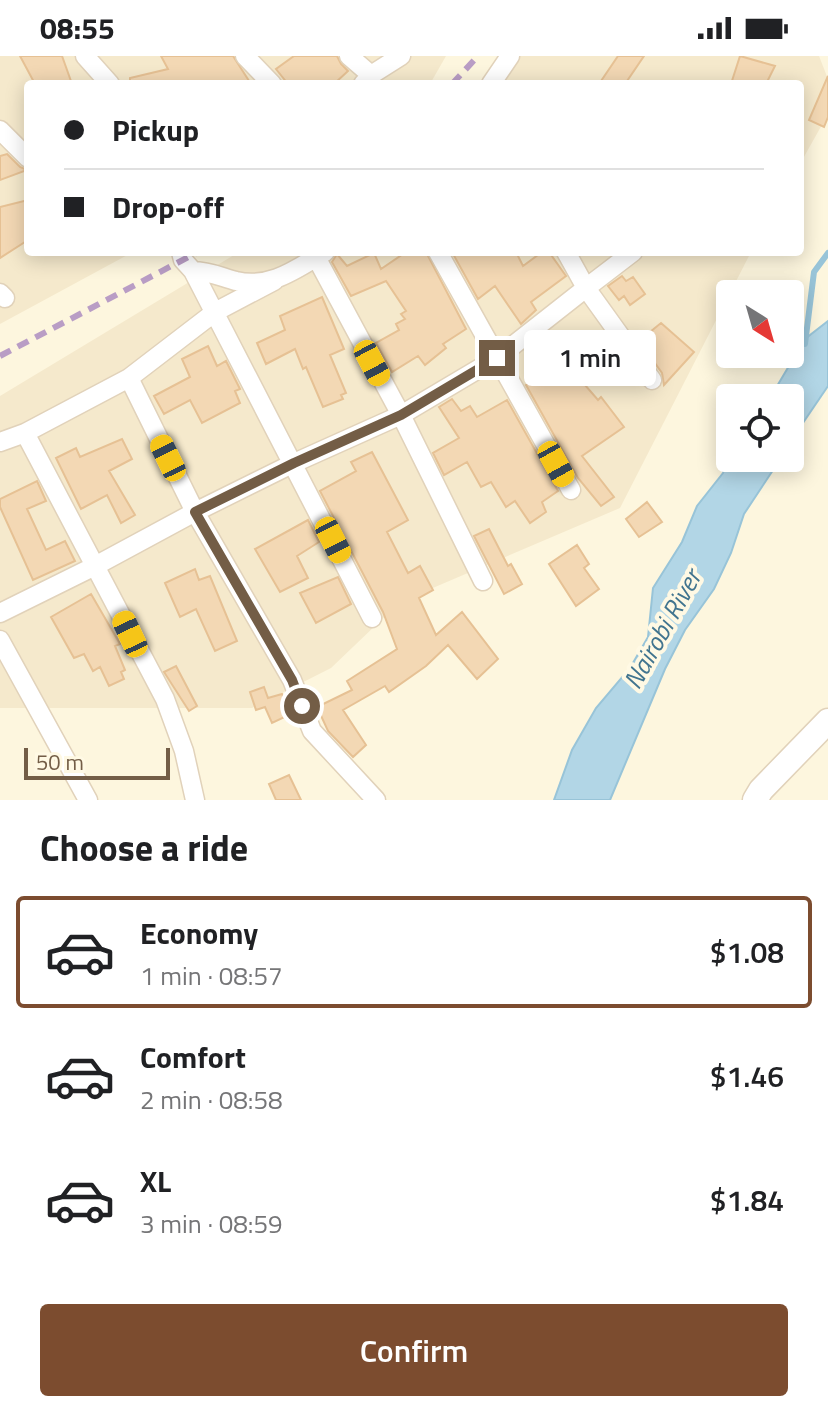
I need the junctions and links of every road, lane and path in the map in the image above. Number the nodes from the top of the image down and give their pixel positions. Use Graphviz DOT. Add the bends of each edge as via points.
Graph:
graph roads {
  1 [pos="85,56"];
  2 [pos="245,56"];
  3 [pos="349,56"];
  4 [pos="401,56"];
  5 [pos="510,56"];
  6 [pos="106,80"];
  7 [pos="268,80"];
  8 [pos="367,80"];
  9 [pos="494,80"];
  10 [pos="0,130"];
  11 [pos="24,154"];
  12 [pos="182,256"];
  13 [pos="317,256"];
  14 [pos="321,256"];
  15 [pos="440,256"];
  16 [pos="568,256"];
  17 [pos="628,256"];
  18 [pos="193,271"];
  19 [pos="274,281"];
  20 [pos="586,288"];
  21 [pos="215,312"];
  22 [pos="497,358"];
  23 [pos="129,378"];
  24 [pos="652,380"];
  25 [pos="401,415"];
  26 [pos="25,433"];
  27 [pos="0,442"];
  28 [pos="294,463"];
  29 [pos="571,490"];
  30 [pos="195,512"];
  31 [pos="95,566"];
  32 [pos="483,581"];
  33 [pos="0,613"];
  34 [pos="372,618"];
  35 [pos="0,640"];
  36 [pos="828,721"];
  37 [pos="88,800"];
  38 [pos="195,800"];
  39 [pos="376,800"];
  40 [pos="755,800"];
  1 -- 6 [label="street"];
  2 -- 7 [label="street"];
  3 -- 8 [label="street"];
  4 -- 8 [label="street"];
  5 -- 9 [label="street"];
  10 -- 11 [label="street"];
  12 -- 18 [label="street"];
  13 -- 19 [label="street"];
  14 -- 25 [label="street"];
  15 -- 22 [label="street"];
  16 -- 20 [label="street"];
  17 -- 20 [label="street"];
  18 -- 19 [label="street" via="238,281"];
  18 -- 21 [label="street"];
  19 -- 21 [label="street"];
  20 -- 22 [label="street"];
  20 -- 24 [label="street"];
  21 -- 23 [label="street"];
  21 -- 28 [label="street"];
  22 -- 25 [label="street"];
  22 -- 29 [label="street"];
  23 -- 26 [label="street"];
  23 -- 30 [label="street"];
  25 -- 28 [label="street"];
  25 -- 32 [label="street"];
  26 -- 27 [label="street"];
  26 -- 31 [label="street"];
  28 -- 30 [label="street"];
  28 -- 34 [label="street"];
  30 -- 31 [label="street"];
  30 -- 39 [label="street" via="292,680 312,731"];
  31 -- 33 [label="street"];
  31 -- 38 [label="street" via="165,699"];
  35 -- 37 [label="street"];
  36 -- 40 [label="street"];
}
